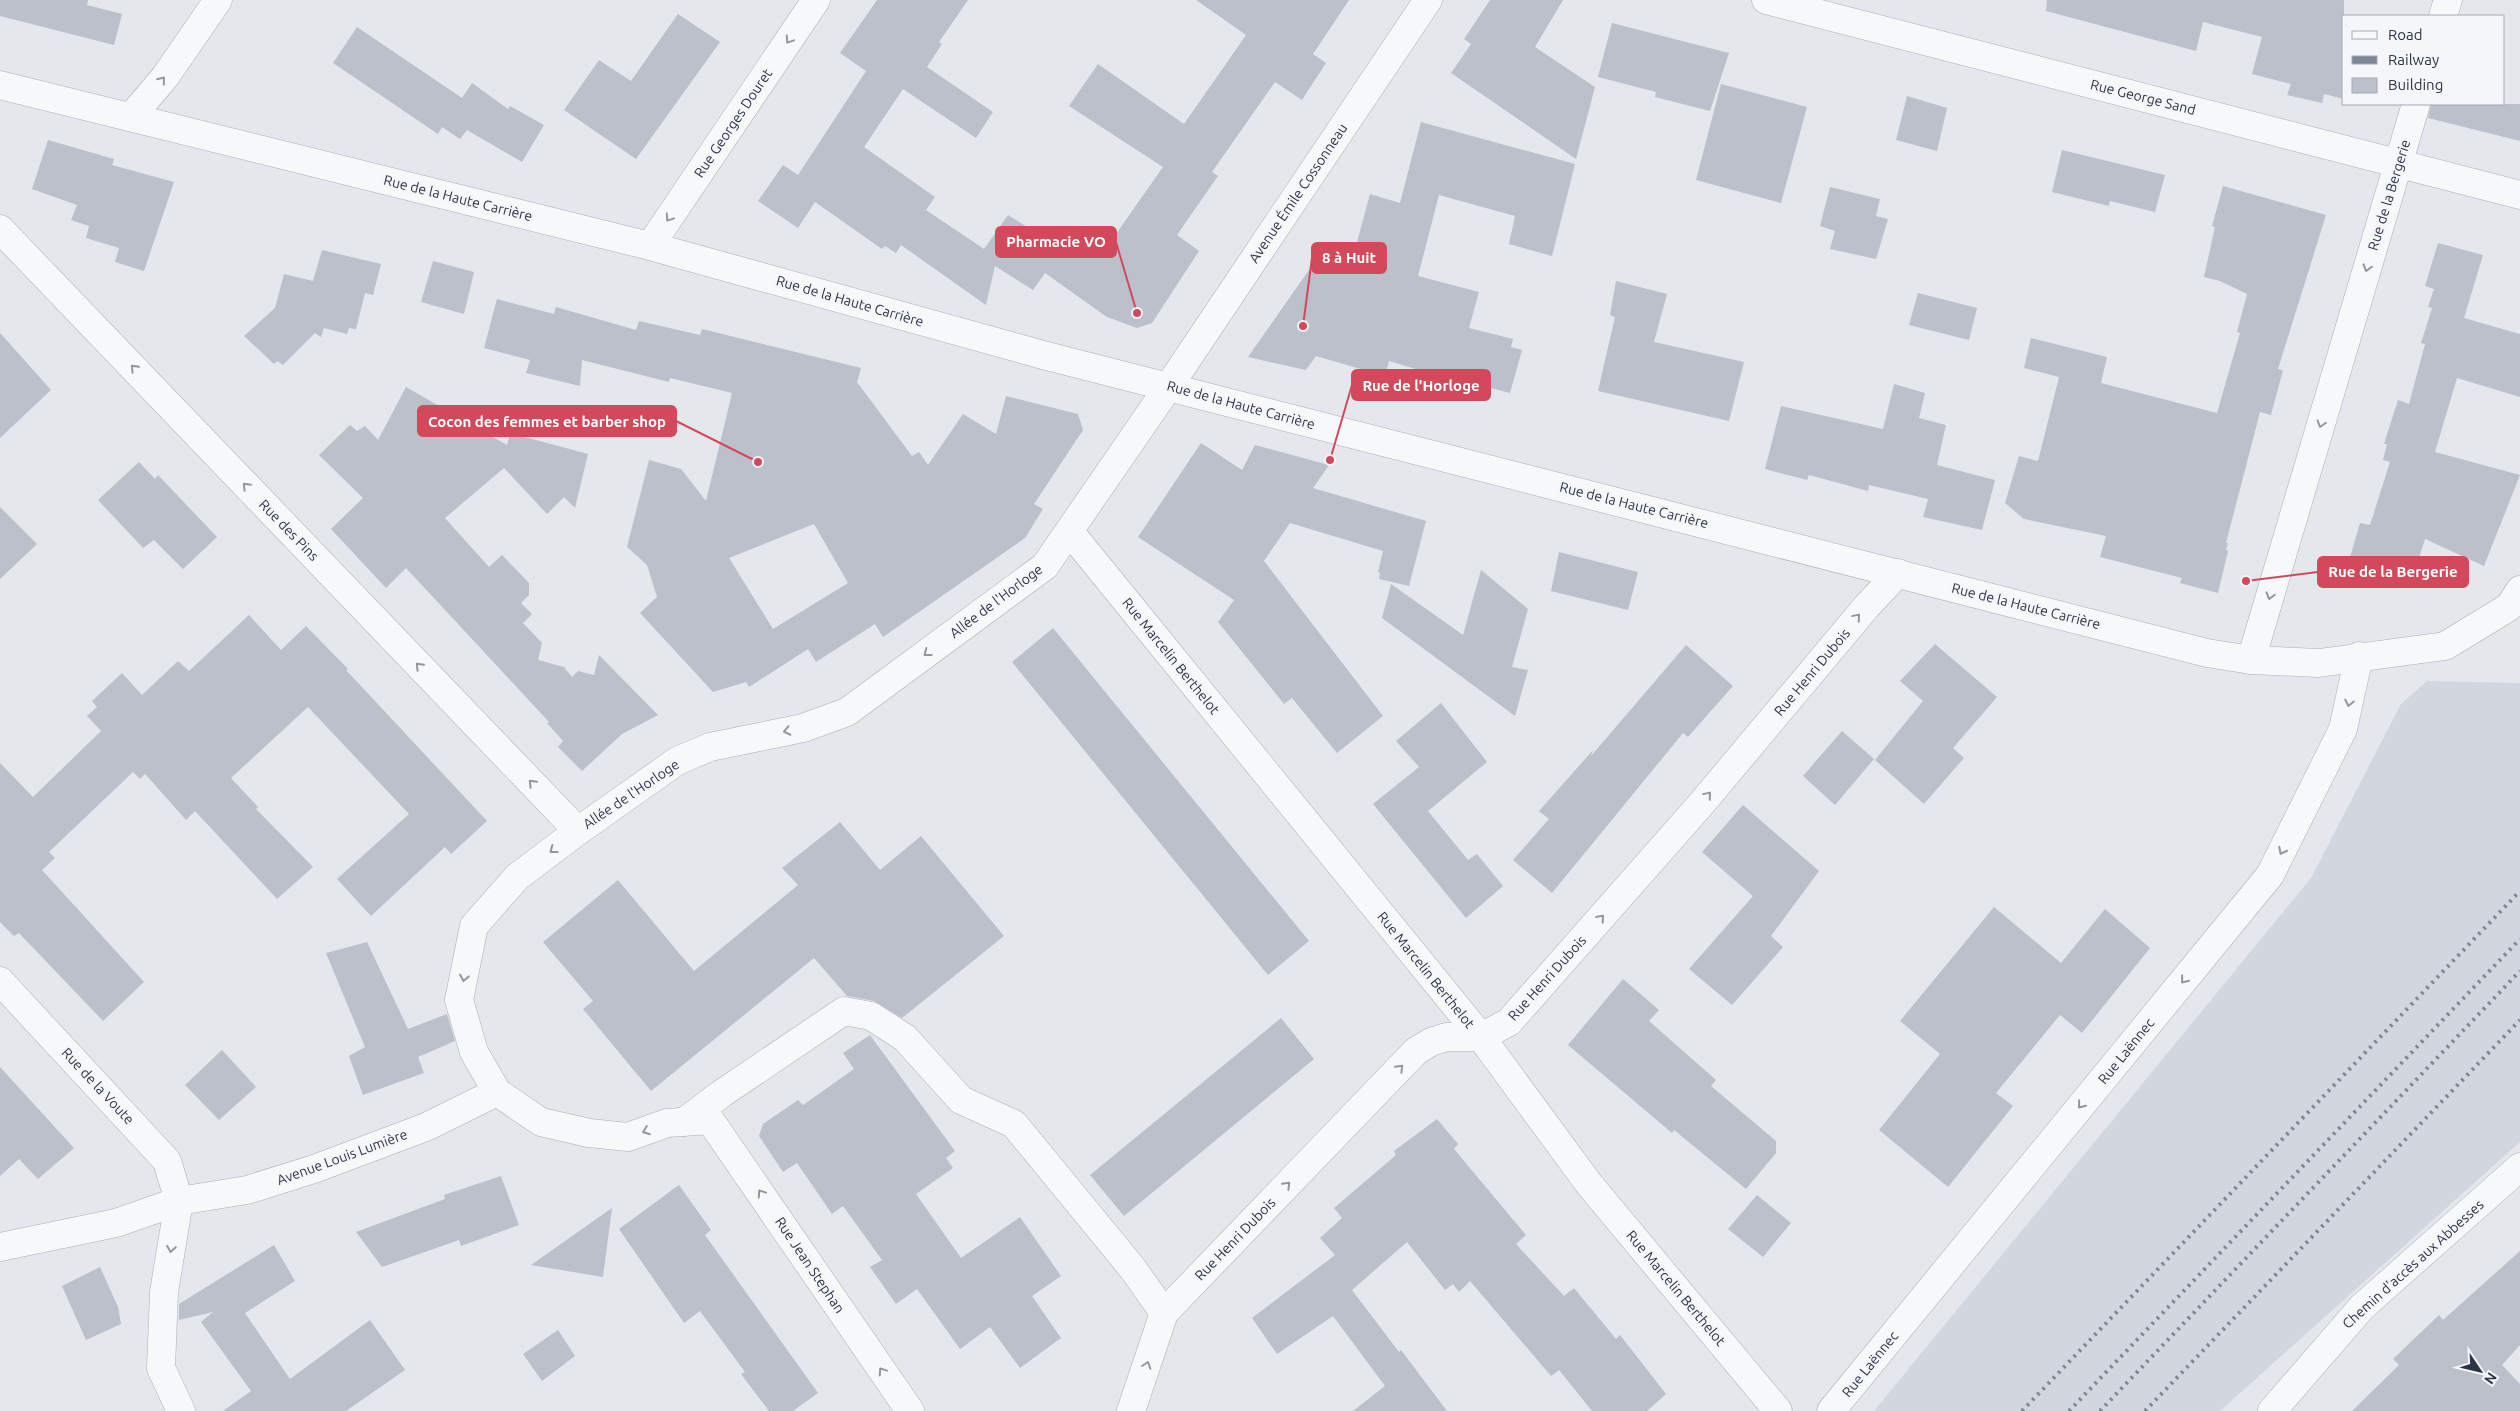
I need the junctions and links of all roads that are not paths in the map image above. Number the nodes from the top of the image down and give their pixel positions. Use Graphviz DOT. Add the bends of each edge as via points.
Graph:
graph roads {
  1 [pos="218,0"];
  2 [pos="816,0"];
  3 [pos="1428,0"];
  4 [pos="1766,0"];
  5 [pos="2448,0"];
  6 [pos="2444,15"];
  7 [pos="0,85"];
  8 [pos="2416,105"];
  9 [pos="131,117"];
  10 [pos="2398,164"];
  11 [pos="2520,195"];
  12 [pos="0,229"];
  13 [pos="650,246"];
  14 [pos="1169,386"];
  15 [pos="1070,532"];
  16 [pos="1898,573"];
  17 [pos="2516,604"];
  18 [pos="2359,656"];
  19 [pos="2251,660"];
  20 [pos="578,831"];
  21 [pos="0,981"];
  22 [pos="1481,1037"];
  23 [pos="497,1092"];
  24 [pos="697,1121"];
  25 [pos="2520,1167"];
  26 [pos="179,1201"];
  27 [pos="0,1247"];
  28 [pos="1164,1313"];
  29 [pos="181,1411"];
  30 [pos="910,1411"];
  31 [pos="1132,1411"];
  32 [pos="1778,1411"];
  33 [pos="1831,1411"];
  34 [pos="2272,1411"];
  9 -- 1 [label="street, one-way" via="165,77"];
  2 -- 13 [label="street, Rue Georges Douret, one-way"];
  3 -- 14 [label="street, Avenue Émile Cossonneau"];
  4 -- 10 [label="street, Rue George Sand"];
  5 -- 6 [label="street"];
  7 -- 9 [label="street, Rue de la Haute Carrière"];
  8 -- 10 [label="street, Rue de la Bergerie"];
  9 -- 13 [label="street, Rue de la Haute Carrière"];
  10 -- 11 [label="street, Rue George Sand"];
  10 -- 19 [label="street, Rue de la Bergerie, one-way"];
  20 -- 12 [label="street, Rue des Pins, one-way"];
  13 -- 14 [label="street, Rue de la Haute Carrière" via="1043,355"];
  14 -- 15 [label="street, Allée de l'Horloge"];
  14 -- 16 [label="street, Rue de la Haute Carrière"];
  15 -- 20 [label="street, Allée de l'Horloge, one-way" via="1045,566 847,712 803,728 710,747 677,762"];
  15 -- 22 [label="street, Rue Marcelin Berthelot"];
  16 -- 19 [label="street, Rue de la Haute Carrière" via="2207,653"];
  22 -- 16 [label="street, Rue Henri Dubois, one-way" via="1510,1022 1702,802 1866,606"];
  17 -- 18 [label="street, Rue de la Haute Carrière" via="2445,646"];
  18 -- 19 [label="street, Rue de la Haute Carrière" via="2319,663"];
  18 -- 33 [label="street, Rue Laënnec, one-way" via="2343,729 2270,875"];
  20 -- 23 [label="street, Allée de l'Horloge, one-way" via="517,877 474,926 459,1000 474,1052"];
  21 -- 26 [label="street, Rue de la Voute" via="167,1160"];
  28 -- 22 [label="street, Rue Henri Dubois, one-way" via="1416,1051 1446,1037"];
  22 -- 32 [label="street, Rue Marcelin Berthelot" via="1590,1184"];
  24 -- 23 [label="street, Allée de l'Horloge, one-way" via="667,1123 628,1137 589,1133 541,1122"];
  23 -- 26 [label="street, Avenue Louis Lumière" via="426,1127 314,1170 247,1190"];
  24 -- 28 [label="street" via="721,1094 844,1011 871,1016 905,1038 961,1100 1014,1124 1133,1269"];
  30 -- 24 [label="street, Rue Jean Stephan, one-way"];
  25 -- 34 [label="street, Chemin d'accès aux Abbesses" via="2362,1307"];
  26 -- 27 [label="street, Avenue Louis Lumière" via="116,1223"];
  26 -- 29 [label="street, one-way" via="164,1292 161,1368"];
  31 -- 28 [label="street, Rue Henri Dubois, one-way"];
}
